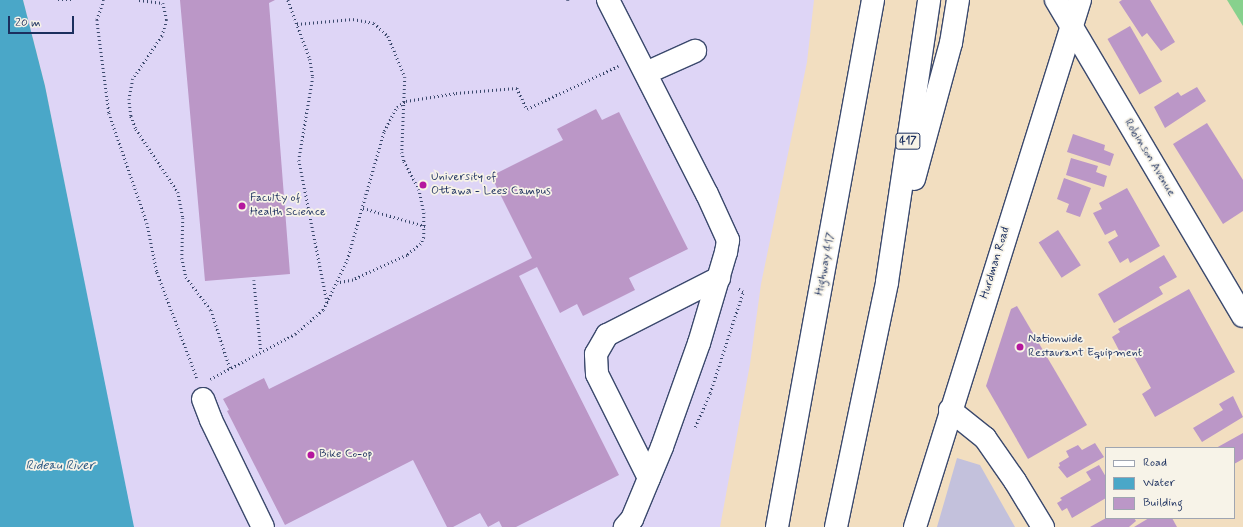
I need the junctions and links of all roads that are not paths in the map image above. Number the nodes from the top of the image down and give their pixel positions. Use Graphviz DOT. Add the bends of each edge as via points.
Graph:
graph roads {
  1 [pos="608,0"];
  2 [pos="873,0"];
  3 [pos="929,0"];
  4 [pos="958,0"];
  5 [pos="1056,0"];
  6 [pos="1080,0"];
  7 [pos="1070,27"];
  8 [pos="695,51"];
  9 [pos="646,73"];
  10 [pos="719,278"];
  11 [pos="887,282"];
  12 [pos="1243,316"];
  13 [pos="201,392"];
  14 [pos="950,410"];
  15 [pos="649,478"];
  16 [pos="263,527"];
  17 [pos="625,527"];
  18 [pos="777,527"];
  19 [pos="836,527"];
  20 [pos="915,527"];
  21 [pos="1043,527"];
  1 -- 9 [label="main road"];
  2 -- 18 [label="main road, Highway 417"];
  3 -- 11 [label="main road, 417"];
  4 -- 11 [label="main road" via="951,43"];
  5 -- 7 [label="main road, Robinson Avenue"];
  6 -- 7 [label="main road, Hurdman Road"];
  7 -- 12 [label="main road, Robinson Avenue"];
  7 -- 14 [label="main road, Hurdman Road"];
  8 -- 9 [label="main road"];
  9 -- 10 [label="main road" via="728,240"];
  10 -- 15 [label="main road" via="699,343"];
  10 -- 15 [label="main road" via="607,335 596,354 597,374"];
  11 -- 19 [label="main road, 417"];
  13 -- 16 [label="main road" via="210,420"];
  14 -- 20 [label="main road, Hurdman Road"];
  14 -- 21 [label="main road" via="985,438"];
  15 -- 17 [label="main road" via="632,519"];
}
